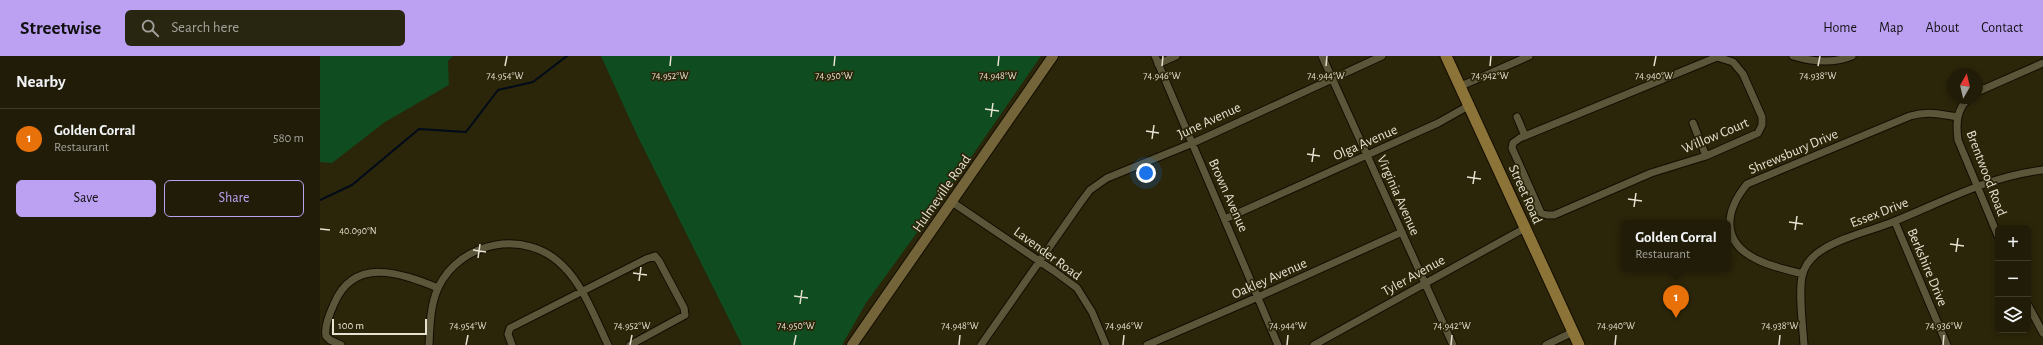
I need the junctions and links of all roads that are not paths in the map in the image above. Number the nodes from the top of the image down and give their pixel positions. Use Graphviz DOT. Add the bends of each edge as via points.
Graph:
graph roads {
  1 [pos="1053,56"];
  2 [pos="1155,56"];
  3 [pos="1176,56"];
  4 [pos="1322,56"];
  5 [pos="1382,56"];
  6 [pos="1446,56"];
  7 [pos="1529,56"];
  8 [pos="1793,56"];
  9 [pos="1852,56"];
  10 [pos="2043,63"];
  11 [pos="1158,64"];
  12 [pos="1332,78"];
  13 [pos="1461,86"];
  14 [pos="1983,89"];
  15 [pos="1964,104"];
  16 [pos="1470,105"];
  17 [pos="1517,117"];
  18 [pos="1958,117"];
  19 [pos="1693,124"];
  20 [pos="1525,136"];
  21 [pos="1193,143"];
  22 [pos="1367,155"];
  23 [pos="1706,156"];
  24 [pos="2043,170"];
  25 [pos="1976,186"];
  26 [pos="952,202"];
  27 [pos="1225,219"];
  28 [pos="1730,220"];
  29 [pos="1895,222"];
  30 [pos="1525,228"];
  31 [pos="1995,229"];
  32 [pos="1402,232"];
  33 [pos="1731,234"];
  34 [pos="1040,261"];
  35 [pos="1803,274"];
  36 [pos="1425,283"];
  37 [pos="438,288"];
  38 [pos="581,291"];
  39 [pos="1258,297"];
  40 [pos="2031,311"];
  41 [pos="1573,332"];
  42 [pos="2043,333"];
  43 [pos="341,345"];
  44 [pos="429,345"];
  45 [pos="512,345"];
  46 [pos="608,345"];
  47 [pos="630,345"];
  48 [pos="852,345"];
  49 [pos="980,345"];
  50 [pos="1106,345"];
  51 [pos="1147,345"];
  52 [pos="1278,345"];
  53 [pos="1314,345"];
  54 [pos="1453,345"];
  55 [pos="1546,345"];
  56 [pos="1578,345"];
  57 [pos="1804,345"];
  58 [pos="1947,345"];
  1 -- 26 [label="main road, Hulmeville Road"];
  2 -- 11 [label="street, Brown Avenue"];
  3 -- 11 [label="street"];
  4 -- 12 [label="street, Virginia Avenue"];
  5 -- 12 [label="street, June Avenue"];
  6 -- 13 [label="main road, Street Road"];
  7 -- 13 [label="street"];
  8 -- 9 [label="street" via="1826,62"];
  10 -- 14 [label="street"];
  11 -- 21 [label="street, Brown Avenue"];
  12 -- 21 [label="street, June Avenue"];
  12 -- 22 [label="street, Virginia Avenue"];
  13 -- 16 [label="main road, Street Road"];
  15 -- 18 [label="street, Brentwood Road"];
  16 -- 22 [label="street, Olga Avenue" via="1438,123"];
  16 -- 30 [label="main road, Street Road"];
  17 -- 20 [label="street"];
  18 -- 25 [label="street, Brentwood Road" via="1958,140"];
  18 -- 28 [label="street, Shrewsbury Drive" via="1933,113 1910,116 1747,184 1733,206"];
  19 -- 23 [label="street"];
  20 -- 23 [label="street, Willow Court" via="1513,143 1512,148 1541,213 1547,215 1554,215 1651,173"];
  20 -- 23 [label="street, Willow Court" via="1717,57 1733,62 1743,74 1762,117 1762,125 1758,133"];
  21 -- 27 [label="street, Brown Avenue"];
  21 -- 34 [label="street, June Avenue" via="1097,184 1081,202"];
  22 -- 27 [label="street, Olga Avenue"];
  22 -- 32 [label="street, Virginia Avenue"];
  24 -- 25 [label="street, Essex Drive" via="2020,172"];
  25 -- 29 [label="street, Essex Drive"];
  25 -- 31 [label="street, Brentwood Road"];
  26 -- 34 [label="street, Lavender Road"];
  26 -- 48 [label="main road, Hulmeville Road"];
  27 -- 39 [label="street, Brown Avenue"];
  29 -- 35 [label="street, Essex Drive" via="1827,247 1811,260"];
  29 -- 58 [label="street, Berkshire Drive"];
  30 -- 36 [label="street, Tyler Avenue"];
  30 -- 41 [label="main road, Street Road"];
  32 -- 36 [label="street, Virginia Avenue"];
  32 -- 39 [label="street, Oakley Avenue"];
  33 -- 35 [label="street, Shrewsbury Drive" via="1744,252 1758,261"];
  34 -- 49 [label="street, June Avenue"];
  34 -- 50 [label="street, Lavender Road" via="1082,294"];
  35 -- 57 [label="street, Essex Drive" via="1801,288"];
  36 -- 53 [label="street, Tyler Avenue"];
  36 -- 54 [label="street, Virginia Avenue"];
  37 -- 38 [label="street" via="456,264 470,254 490,246 512,244 537,249 556,260 568,270"];
  37 -- 43 [label="street" via="392,273 371,272 356,277 337,296 326,327 326,336"];
  37 -- 44 [label="street" via="432,310"];
  38 -- 45 [label="street" via="510,328 508,334"];
  38 -- 46 [label="street"];
  38 -- 47 [label="street" via="646,259 658,258 684,308 685,315"];
  39 -- 51 [label="street, Oakley Avenue"];
  39 -- 52 [label="street, Brown Avenue"];
  40 -- 42 [label="street"];
  41 -- 55 [label="street"];
  41 -- 56 [label="main road, Street Road"];
}
